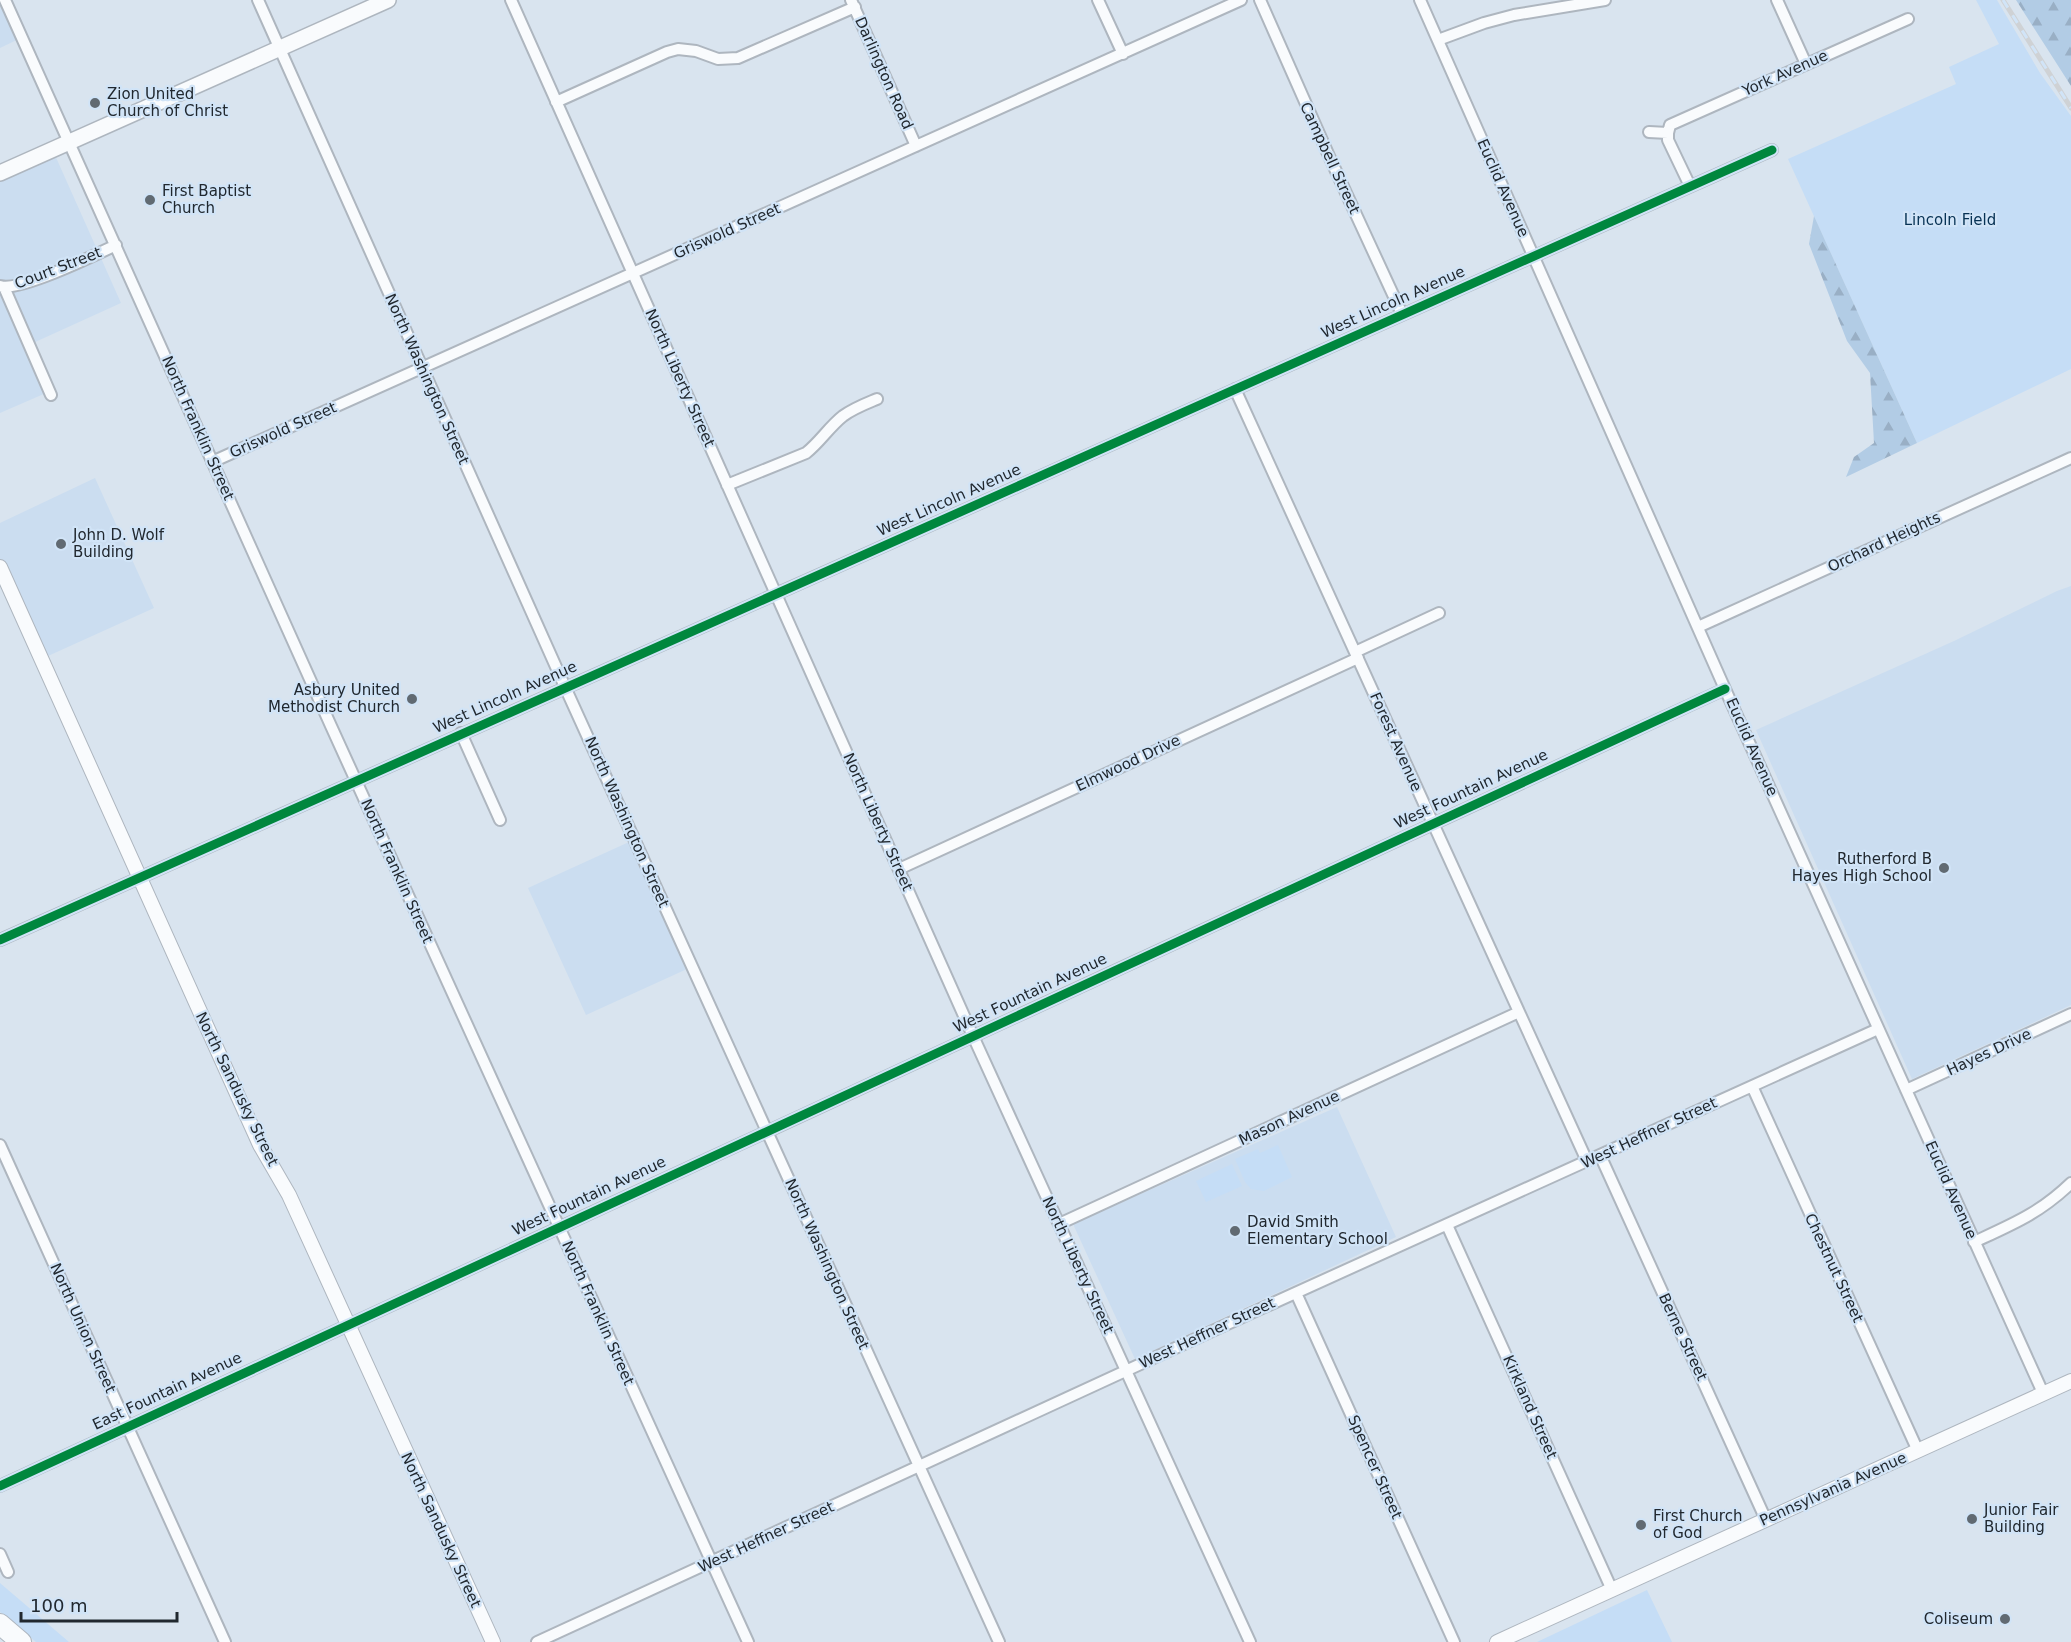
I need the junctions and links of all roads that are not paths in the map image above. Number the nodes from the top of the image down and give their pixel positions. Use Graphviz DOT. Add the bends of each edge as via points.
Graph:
graph roads {
  1 [pos="5,0"];
  2 [pos="258,0"];
  3 [pos="388,0"];
  4 [pos="511,0"];
  5 [pos="1098,0"];
  6 [pos="1241,0"];
  7 [pos="1260,0"];
  8 [pos="1420,0"];
  9 [pos="1605,0"];
  10 [pos="1777,0"];
  11 [pos="853,4"];
  12 [pos="1908,19"];
  13 [pos="1437,40"];
  14 [pos="280,48"];
  15 [pos="1123,54"];
  16 [pos="1806,64"];
  17 [pos="556,102"];
  18 [pos="1648,132"];
  19 [pos="1668,133"];
  20 [pos="69,142"];
  21 [pos="916,146"];
  22 [pos="1772,150"];
  23 [pos="0,173"];
  24 [pos="1690,186"];
  25 [pos="116,245"];
  26 [pos="1533,256"];
  27 [pos="632,273"];
  28 [pos="2,287"];
  29 [pos="1402,314"];
  30 [pos="422,368"];
  31 [pos="1235,389"];
  32 [pos="51,395"];
  33 [pos="877,399"];
  34 [pos="2071,458"];
  35 [pos="212,462"];
  36 [pos="727,485"];
  37 [pos="0,567"];
  38 [pos="776,594"];
  39 [pos="1439,613"];
  40 [pos="1698,627"];
  41 [pos="1356,655"];
  42 [pos="566,687"];
  43 [pos="1725,689"];
  44 [pos="461,734"];
  45 [pos="356,780"];
  46 [pos="500,820"];
  47 [pos="1433,824"];
  48 [pos="899,869"];
  49 [pos="139,877"];
  50 [pos="0,940"];
  51 [pos="1519,1012"];
  52 [pos="2071,1014"];
  53 [pos="1878,1029"];
  54 [pos="973,1036"];
  55 [pos="1752,1086"];
  56 [pos="1906,1090"];
  57 [pos="767,1131"];
  58 [pos="0,1145"];
  59 [pos="1600,1155"];
  60 [pos="1587,1161"];
  61 [pos="2071,1183"];
  62 [pos="1059,1224"];
  63 [pos="1447,1225"];
  64 [pos="559,1227"];
  65 [pos="1974,1242"];
  66 [pos="1296,1293"];
  67 [pos="347,1324"];
  68 [pos="1126,1371"];
  69 [pos="2071,1381"];
  70 [pos="2043,1393"];
  71 [pos="128,1427"];
  72 [pos="1918,1450"];
  73 [pos="919,1466"];
  74 [pos="0,1486"];
  75 [pos="1766,1520"];
  76 [pos="0,1554"];
  77 [pos="711,1562"];
  78 [pos="8,1572"];
  79 [pos="1612,1590"];
  80 [pos="0,1624"];
  81 [pos="21,1642"];
  82 [pos="225,1642"];
  83 [pos="493,1642"];
  84 [pos="537,1642"];
  85 [pos="748,1642"];
  86 [pos="999,1642"];
  87 [pos="1250,1642"];
  88 [pos="1454,1642"];
  89 [pos="1497,1642"];
  1 -- 20 [label="street, North Franklin Street"];
  2 -- 14 [label="street, North Washington Street"];
  3 -- 14 [label="main road"];
  4 -- 17 [label="street, North Liberty Street"];
  5 -- 15 [label="street"];
  6 -- 15 [label="street, Griswold Street"];
  7 -- 29 [label="street, Campbell Street"];
  8 -- 13 [label="street, Euclid Avenue"];
  9 -- 13 [label="street" via="1514,15"];
  10 -- 16 [label="street"];
  11 -- 17 [label="street" via="738,58 718,59 688,49 667,52"];
  11 -- 21 [label="street, Darlington Road"];
  12 -- 16 [label="street, York Avenue"];
  13 -- 26 [label="street, Euclid Avenue"];
  14 -- 20 [label="main road"];
  14 -- 30 [label="street, North Washington Street"];
  15 -- 21 [label="street, Griswold Street"];
  16 -- 19 [label="street, York Avenue" via="1673,123"];
  17 -- 27 [label="street, North Liberty Street"];
  18 -- 19 [label="street"];
  19 -- 24 [label="street"];
  20 -- 23 [label="main road"];
  20 -- 25 [label="street, North Franklin Street"];
  21 -- 27 [label="street, Griswold Street"];
  22 -- 24 [label="street, West Lincoln Avenue"];
  24 -- 26 [label="street, West Lincoln Avenue"];
  25 -- 28 [label="street, Court Street" via="47,275"];
  25 -- 35 [label="street, North Franklin Street"];
  26 -- 29 [label="street, West Lincoln Avenue"];
  26 -- 40 [label="street, Euclid Avenue"];
  27 -- 30 [label="street, Griswold Street"];
  27 -- 36 [label="street, North Liberty Street"];
  28 -- 32 [label="street"];
  29 -- 31 [label="street, West Lincoln Avenue"];
  30 -- 35 [label="street, Griswold Street"];
  30 -- 42 [label="street, North Washington Street"];
  31 -- 38 [label="street, West Lincoln Avenue"];
  31 -- 41 [label="street, Forest Avenue"];
  33 -- 36 [label="street" via="842,417 806,453"];
  34 -- 40 [label="street, Orchard Heights"];
  35 -- 45 [label="street, North Franklin Street"];
  36 -- 38 [label="street, North Liberty Street"];
  37 -- 49 [label="street, North Sandusky Street"];
  38 -- 42 [label="street, West Lincoln Avenue"];
  38 -- 48 [label="street, North Liberty Street"];
  39 -- 41 [label="street, Elmwood Drive"];
  40 -- 43 [label="street, Euclid Avenue"];
  41 -- 47 [label="street, Forest Avenue"];
  41 -- 48 [label="street, Elmwood Drive"];
  42 -- 44 [label="street, West Lincoln Avenue"];
  42 -- 57 [label="street, North Washington Street"];
  43 -- 47 [label="street, West Fountain Avenue"];
  43 -- 53 [label="street, Euclid Avenue"];
  44 -- 45 [label="street, West Lincoln Avenue"];
  44 -- 46 [label="street"];
  45 -- 49 [label="street, West Lincoln Avenue"];
  45 -- 64 [label="street, North Franklin Street"];
  47 -- 51 [label="street, Forest Avenue"];
  47 -- 54 [label="street, West Fountain Avenue"];
  48 -- 54 [label="street, North Liberty Street"];
  49 -- 50 [label="street, West Lincoln Avenue"];
  49 -- 67 [label="street, North Sandusky Street" via="260,1145 289,1195"];
  51 -- 60 [label="street, Forest Avenue"];
  51 -- 62 [label="street, Mason Avenue"];
  52 -- 56 [label="street, Hayes Drive"];
  53 -- 55 [label="street, West Heffner Street"];
  53 -- 56 [label="street, Euclid Avenue"];
  54 -- 57 [label="street, West Fountain Avenue"];
  54 -- 62 [label="street, North Liberty Street"];
  55 -- 59 [label="street, West Heffner Street"];
  55 -- 72 [label="street, Chestnut Street"];
  56 -- 65 [label="street, Euclid Avenue"];
  57 -- 64 [label="street, West Fountain Avenue"];
  57 -- 73 [label="street, North Washington Street"];
  58 -- 71 [label="street, North Union Street"];
  59 -- 60 [label="street, West Heffner Street"];
  59 -- 75 [label="street, Berne Street"];
  60 -- 63 [label="street, West Heffner Street"];
  61 -- 65 [label="street" via="2032,1215"];
  62 -- 68 [label="street, North Liberty Street"];
  63 -- 66 [label="street, West Heffner Street"];
  63 -- 79 [label="street, Kirkland Street"];
  64 -- 67 [label="street, West Fountain Avenue"];
  64 -- 77 [label="street, North Franklin Street"];
  65 -- 70 [label="street, Euclid Avenue"];
  66 -- 68 [label="street, West Heffner Street"];
  66 -- 88 [label="street, Spencer Street"];
  67 -- 71 [label="street, East Fountain Avenue"];
  67 -- 83 [label="street, North Sandusky Street"];
  68 -- 73 [label="street, West Heffner Street"];
  68 -- 87 [label="street, North Liberty Street"];
  69 -- 70 [label="street, Pennsylvania Avenue"];
  70 -- 72 [label="street, Pennsylvania Avenue"];
  71 -- 74 [label="street, East Fountain Avenue"];
  71 -- 82 [label="street, North Union Street"];
  72 -- 75 [label="street, Pennsylvania Avenue"];
  73 -- 77 [label="street, West Heffner Street"];
  73 -- 86 [label="street, North Washington Street"];
  75 -- 79 [label="street, Pennsylvania Avenue"];
  76 -- 78 [label="street"];
  77 -- 84 [label="street, West Heffner Street"];
  77 -- 85 [label="street, North Franklin Street"];
  79 -- 89 [label="street, Pennsylvania Avenue"];
  80 -- 81 [label="highway"];
}
